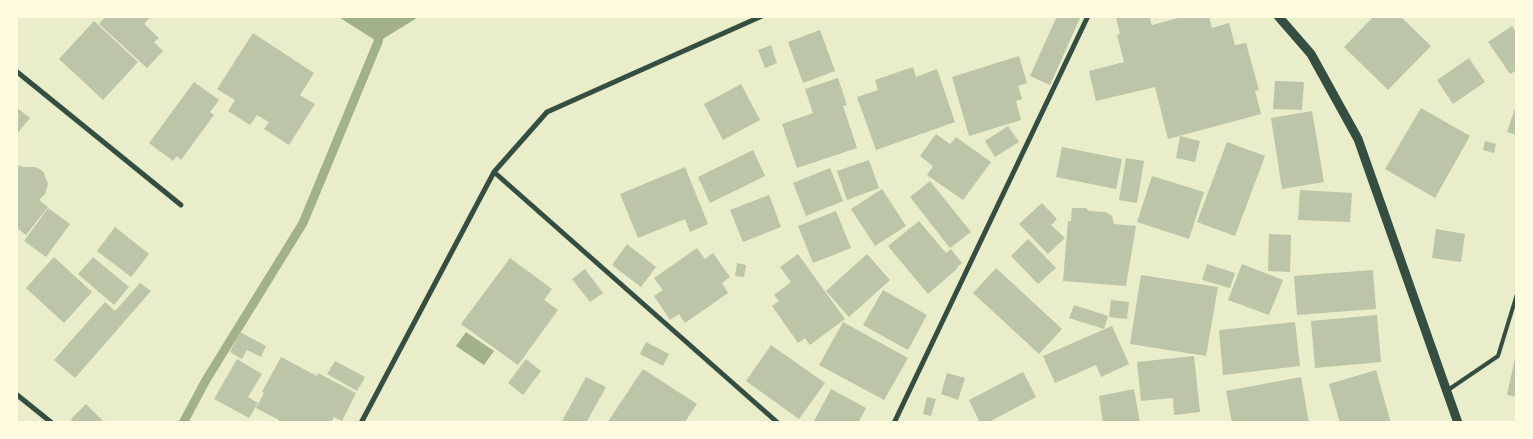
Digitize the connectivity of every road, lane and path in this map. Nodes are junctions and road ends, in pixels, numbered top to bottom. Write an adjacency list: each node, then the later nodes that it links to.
1 (762, 16): 5 (street)
2 (1088, 16): 13 (street)
3 (1278, 16): 8 (street)
4 (16, 71): 6 (street)
5 (494, 172): 11 (street); 12 (street)
6 (181, 205)
7 (1517, 294): 8 (lane)
8 (1448, 390): 14 (street)
9 (16, 394): 10 (street)
10 (52, 423)
11 (361, 423)
12 (778, 423)
13 (894, 423)
14 (1458, 423)

